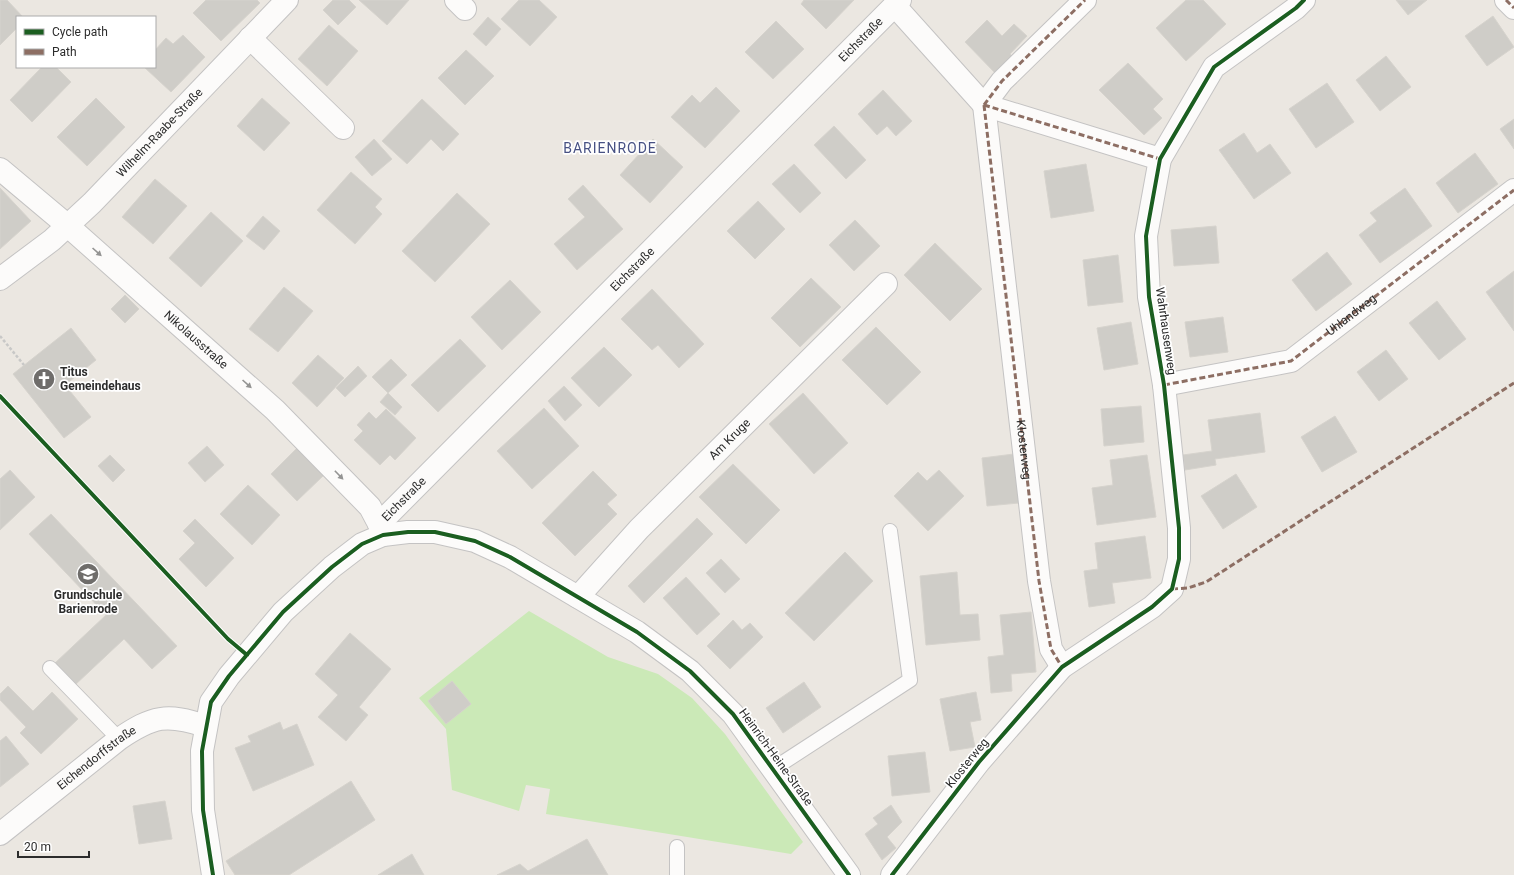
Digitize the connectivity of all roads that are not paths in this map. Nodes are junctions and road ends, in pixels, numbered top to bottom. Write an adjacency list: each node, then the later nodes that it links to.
1 (287, 0): 7 (street, Wilhelm-Raabe-Straße)
2 (1085, 0): 8 (street)
3 (1304, 0): 10 (street, Wahrhausenweg)
4 (1506, 0): 6 (street)
5 (898, 3): 8 (street, Eichstraße); 17 (street, Eichstraße)
6 (1514, 8)
7 (250, 38): 9 (street); 13 (street, Wilhelm-Raabe-Straße)
8 (984, 105): 10 (street); 21 (street, Klosterweg)
9 (343, 128)
10 (1160, 159): 16 (street, Wahrhausenweg)
11 (0, 169): 13 (street, Nikolausstraße)
12 (1514, 190): 16 (street, Uhlandweg)
13 (68, 226): 14 (street, Wilhelm-Raabe-Straße); 17 (street, Nikolausstraße, one-way to 17)
14 (0, 279)
15 (886, 284): 19 (street, Am Kruge)
16 (1164, 385): 21 (street, Wahrhausenweg)
17 (381, 529): 19 (street, Heinrich-Heine-Straße); 22 (street)
18 (890, 531): 24 (lane, Heinrich-Heine-Straße)
19 (578, 597): 24 (street, Heinrich-Heine-Straße)
20 (50, 668): 23 (lane)
21 (1062, 668): 30 (street, Klosterweg)
22 (206, 726): 23 (street, Eichendorffstraße); 27 (street)
23 (119, 739): 25 (street, Eichendorffstraße)
24 (773, 769): 29 (street, Heinrich-Heine-Straße)
25 (0, 834)
26 (677, 847): 28 (lane)
27 (214, 875)
28 (677, 875)
29 (849, 875)
30 (892, 875)

